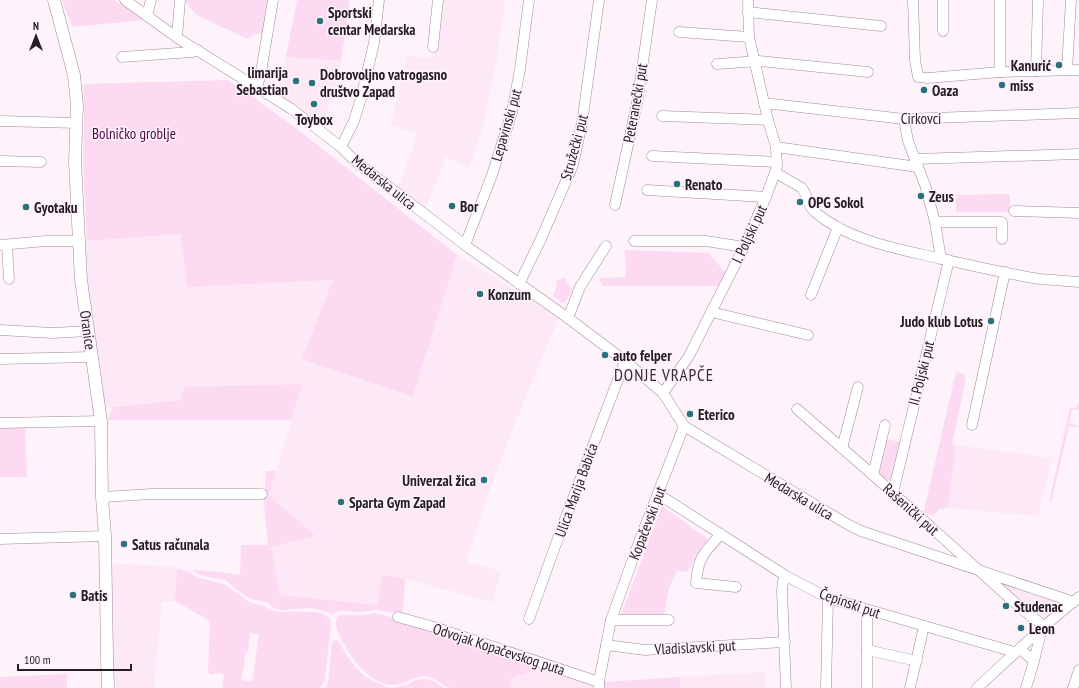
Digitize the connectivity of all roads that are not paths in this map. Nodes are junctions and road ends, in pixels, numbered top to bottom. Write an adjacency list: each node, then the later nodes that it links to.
1 (54, 0): 41 (main road, Oranice)
2 (125, 0): 18 (street, Medarska ulica)
3 (151, 0): 18 (street)
4 (180, 0): 22 (street)
5 (273, 0): 34 (street)
6 (379, 0): 42 (street)
7 (438, 0): 24 (street)
8 (528, 0): 62 (street, Lepavinski put)
9 (599, 0): 69 (street, Stružečki put)
10 (652, 0): 53 (street, Peteranečki put)
11 (748, 0): 17 (street, I. Poljski put)
12 (913, 0): 33 (street)
13 (944, 0): 20 (street)
14 (1000, 0): 33 (street)
15 (1038, 0): 31 (street)
16 (1070, 0): 29 (street)
17 (748, 12): 19 (street); 23 (street, I. Poljski put)
18 (147, 16): 22 (street, Medarska ulica)
19 (881, 26)
20 (943, 31)
21 (679, 32): 23 (street)
22 (177, 37): 25 (street, Medarska ulica)
23 (749, 37): 27 (street, I. Poljski put)
24 (433, 47)
25 (198, 50): 26 (street); 34 (street, Medarska ulica)
26 (122, 57)
27 (755, 62): 28 (street); 32 (street); 35 (street, I. Poljski put)
28 (716, 64)
29 (1066, 70): 30 (street); 31 (street)
30 (1079, 70)
31 (1036, 71): 33 (street)
32 (868, 72)
33 (1000, 72)
34 (256, 87): 42 (street, Medarska ulica)
35 (764, 103): 38 (street, Cirkovci); 39 (street, I. Poljski put)
36 (1079, 113): 38 (street, Cirkovci)
37 (662, 116): 39 (street)
38 (904, 119): 49 (street, II. Poljski put)
39 (768, 120): 43 (street, I. Poljski put)
40 (0, 121): 41 (street)
41 (77, 123): 59 (main road, Oranice)
42 (340, 147): 62 (street, Medarska ulica)
43 (776, 147): 48 (street, I. Poljski put); 49 (street)
44 (1079, 154): 49 (street)
45 (652, 156): 48 (street)
46 (0, 161): 47 (street)
47 (41, 162)
48 (777, 162): 50 (street, I. Poljski put)
49 (916, 163): 56 (street, II. Poljski put)
50 (776, 173): 52 (street, I. Poljski put); 57 (street)
51 (647, 190): 52 (street)
52 (766, 197): 64 (street, I. Poljski put)
53 (615, 205)
54 (1014, 211): 55 (street)
55 (1079, 213)
56 (935, 222): 58 (street); 65 (street, II. Poljski put)
57 (838, 227): 65 (street); 70 (street)
58 (1002, 239)
59 (79, 241): 61 (street); 74 (main road, Oranice)
60 (634, 241): 64 (street)
61 (3, 245): 67 (street)
62 (465, 245): 69 (street, Medarska ulica)
63 (606, 246): 72 (street)
64 (744, 246): 71 (street, I. Poljski put)
65 (945, 259): 66 (street); 89 (street, II. Poljski put)
66 (1005, 272): 68 (street); 85 (street)
67 (9, 279)
68 (1079, 282)
69 (518, 284): 72 (street, Medarska ulica)
70 (811, 295)
71 (711, 312): 75 (street); 80 (street, I. Poljski put)
72 (568, 318): 78 (street, Medarska ulica)
73 (0, 330): 74 (street)
74 (88, 331): 76 (main road, Oranice)
75 (808, 335)
76 (92, 357): 77 (street); 82 (main road, Oranice)
77 (0, 359)
78 (624, 361): 80 (street, Medarska ulica); 103 (street, Ulica Marija Babića)
79 (858, 387): 87 (street)
80 (663, 393): 86 (street, Medarska ulica)
81 (797, 408): 87 (street, Rašenički put)
82 (101, 421): 83 (street); 92 (main road, Oranice)
83 (0, 423)
84 (885, 425): 88 (street)
85 (972, 425)
86 (684, 426): 91 (street, Kopačevski put); 96 (street, Medarska ulica)
87 (842, 448): 88 (street, Rašenički put)
88 (874, 475): 89 (street, Rašenički put)
89 (893, 493): 96 (street, Rašenički put)
90 (262, 494): 92 (street)
91 (658, 494): 93 (street, Čepinski put); 104 (street, Kopačevski put)
92 (102, 497): 94 (main road, Oranice)
93 (721, 534): 97 (street, Čepinski put); 98 (street)
94 (105, 536): 95 (street); 116 (main road, Oranice)
95 (0, 539)
96 (979, 570): 100 (street, Medarska ulica); 107 (street, Rašenički put)
97 (786, 576): 99 (street, Čepinski put); 108 (street)
98 (736, 587)
99 (828, 598): 101 (street, Čepinski put); 118 (street)
100 (1076, 600): 107 (street)
101 (867, 610): 106 (street, Čepinski put); 110 (street)
102 (398, 617): 115 (street, Odvojak Kopačevskog puta)
103 (529, 619)
104 (612, 620): 105 (street); 109 (street, Kopačevski put)
105 (669, 620)
106 (924, 626): 111 (street, Čepinski put); 112 (street)
107 (1042, 628): 111 (street); 113 (street)
108 (785, 642): 109 (street, Vladislavski put); 117 (street)
109 (606, 645): 115 (street, Kopačevski put)
110 (867, 650): 112 (street); 119 (street)
111 (1017, 652): 113 (street, Čepinski put); 121 (street)
112 (917, 661): 120 (street)
113 (1034, 661): 122 (street)
114 (1079, 670): 123 (street)
115 (599, 685)
116 (108, 688)
117 (786, 688)
118 (826, 688)
119 (867, 688)
120 (910, 688)
121 (977, 688)
122 (1026, 688)
123 (1074, 688)

